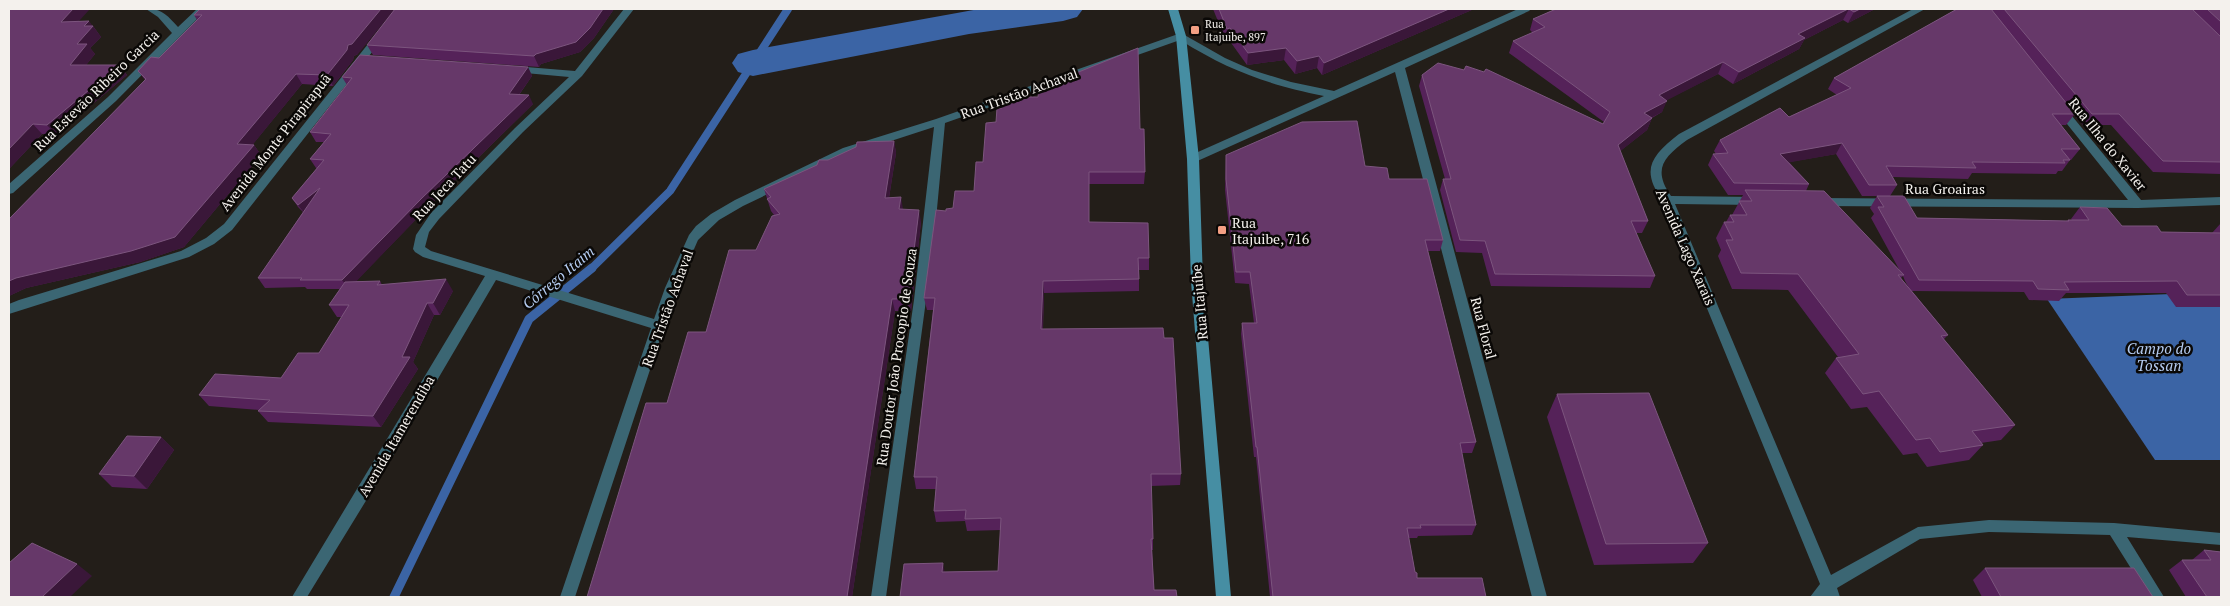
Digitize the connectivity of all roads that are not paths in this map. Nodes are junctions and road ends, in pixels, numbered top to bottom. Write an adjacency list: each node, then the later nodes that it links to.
1 (151, 9): 8 (street)
2 (202, 9): 8 (street, Rua Estevão Ribeiro Garcia)
3 (400, 9): 10 (street, Avenida Monte Pirapirapuã)
4 (629, 9): 14 (street, Rua Jeca Tatu)
5 (1172, 9): 9 (main road, Rua Itajuíbe)
6 (1526, 9): 12 (street)
7 (1920, 9): 20 (street, Avenida Lago Xarais)
8 (178, 33): 19 (street, Rua Estevão Ribeiro Garcia)
9 (1181, 36): 15 (street); 17 (street, Rua Tristão Achaval); 18 (main road, Rua Itajuíbe)
10 (359, 59): 11 (street); 26 (street, Avenida Monte Pirapirapuã)
11 (379, 60)
12 (1399, 66): 15 (street); 35 (street, Rua Floral)
13 (498, 68): 14 (street)
14 (578, 74): 25 (street, Rua Jeca Tatu)
15 (1335, 95): 18 (street)
16 (2054, 101): 24 (street, Rua Ilha do Xavier)
17 (940, 122): 27 (street, Rua Tristão Achaval); 33 (street, Rua Doutor João Procopio de Souza)
18 (1193, 159): 34 (main road, Rua Itajuíbe)
19 (9, 190)
20 (1668, 200): 21 (street); 30 (street, Avenida Lago Xarais)
21 (1768, 201)
22 (2221, 201): 24 (street, Rua Groairas)
23 (1808, 202): 24 (street, Rua Groairas)
24 (2138, 204)
25 (492, 275): 27 (street, Rua Jeca Tatu); 31 (street, Avenida Itamerendiba)
26 (9, 309)
27 (658, 325): 32 (street, Rua Tristão Achaval)
28 (2114, 529): 29 (street); 30 (street); 37 (street)
29 (2221, 539)
30 (1830, 591): 36 (street)
31 (299, 597)
32 (568, 597)
33 (879, 597)
34 (1224, 597)
35 (1540, 597)
36 (1818, 597)
37 (2157, 597)

